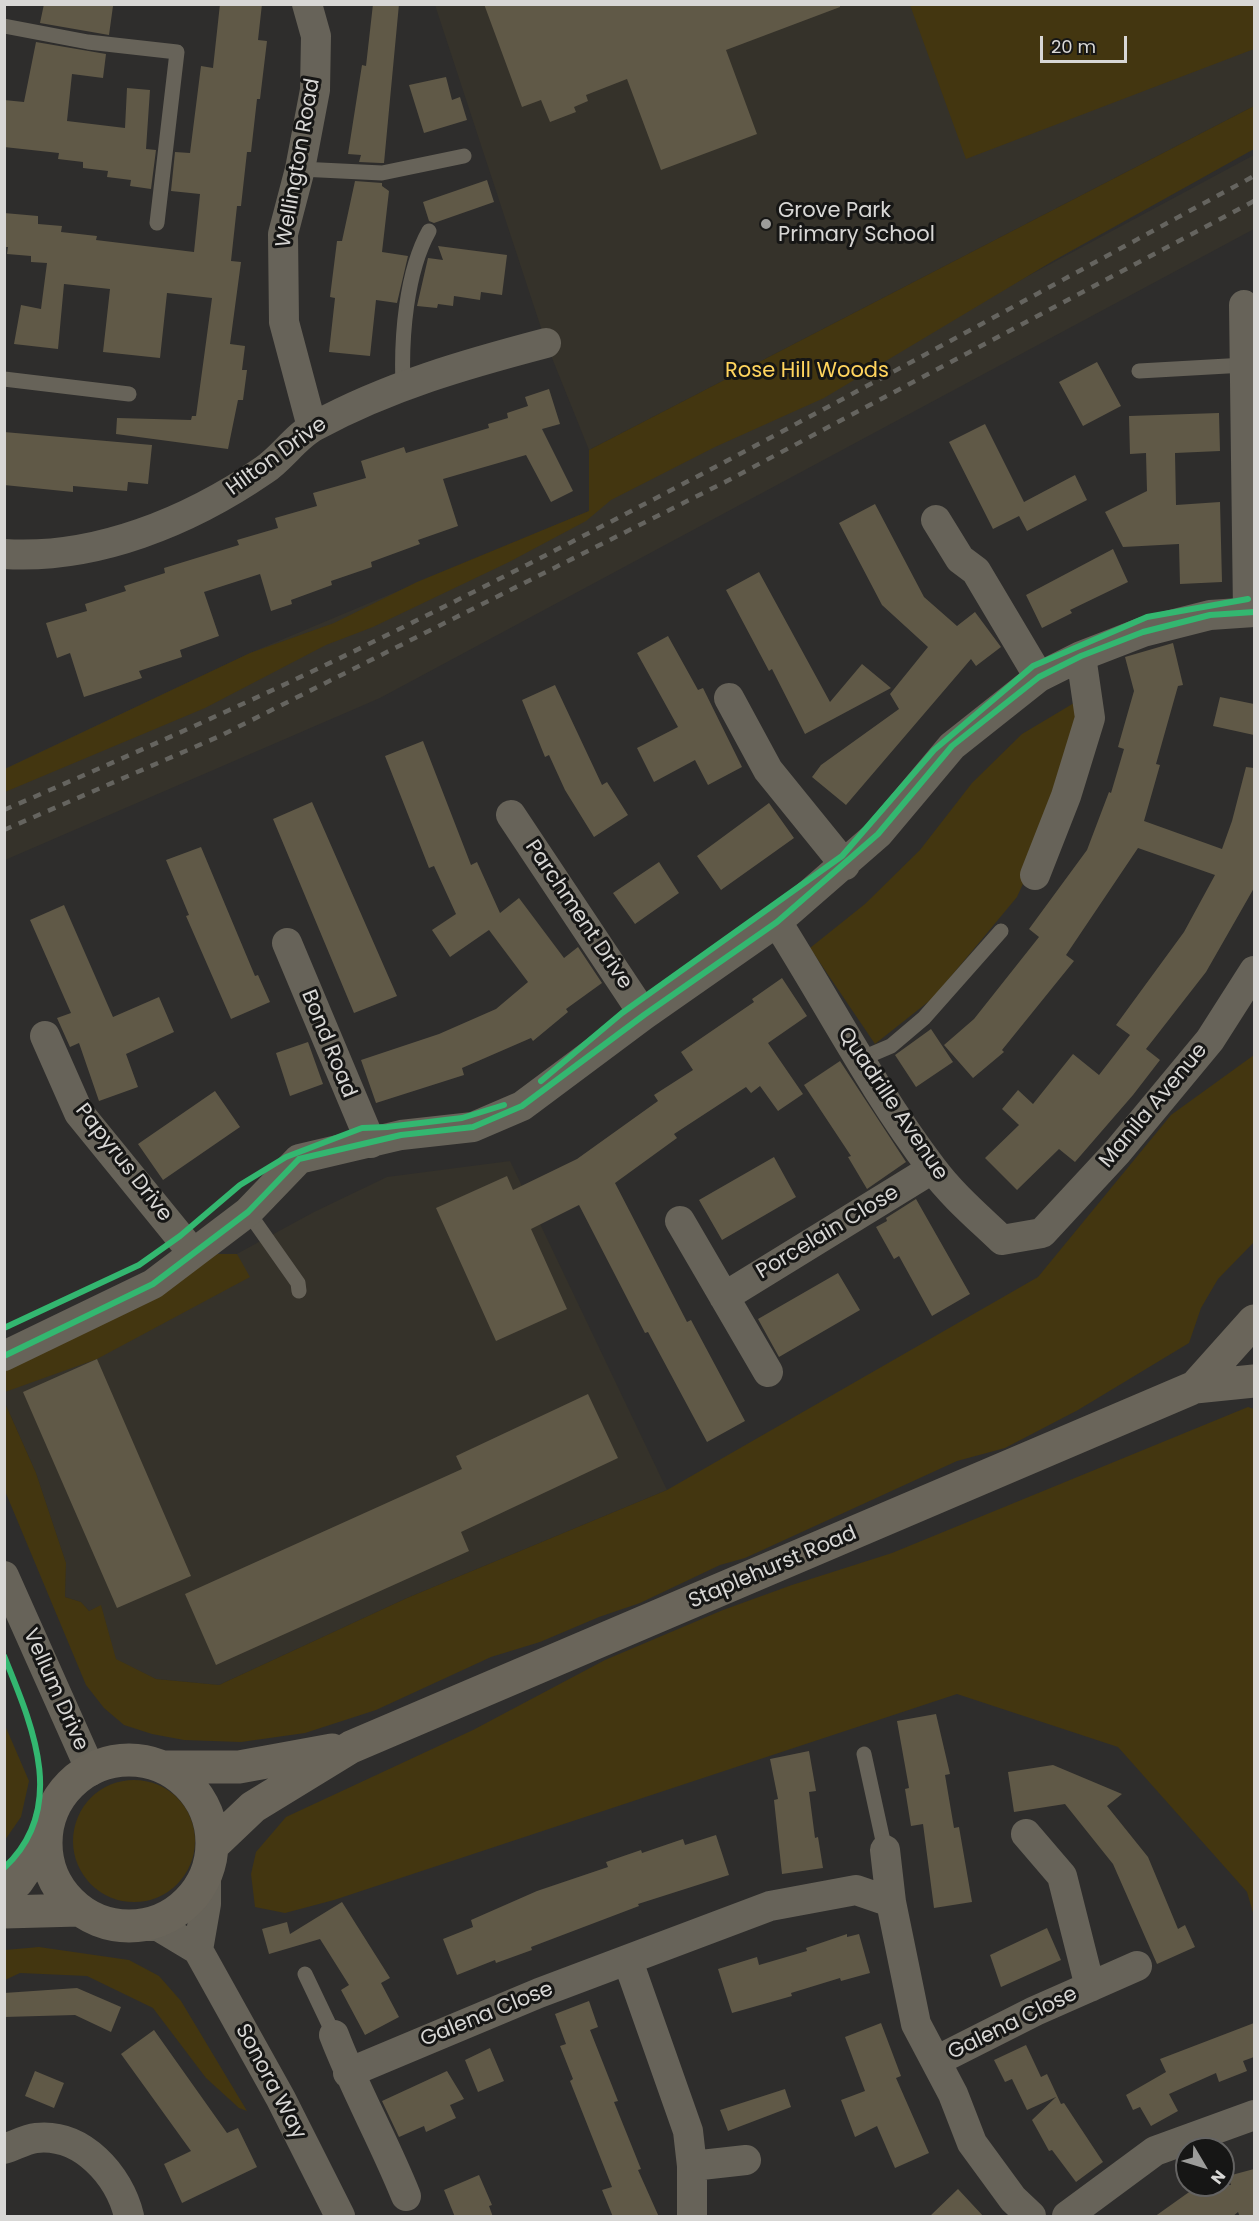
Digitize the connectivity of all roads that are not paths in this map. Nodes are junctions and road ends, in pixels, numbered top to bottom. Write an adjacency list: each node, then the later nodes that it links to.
1 (307, 4): 4 (street, Wellington Road)
2 (4, 26): 5 (lane)
3 (464, 156): 4 (lane)
4 (300, 169): 14 (street, Wellington Road)
5 (157, 223)
6 (429, 231): 12 (lane)
7 (1244, 305): 9 (street)
8 (546, 343): 12 (street, Hilton Drive)
9 (1245, 365): 10 (lane); 17 (street)
10 (1139, 371)
11 (4, 379): 13 (lane)
12 (403, 385): 14 (street, Hilton Drive)
13 (129, 394)
14 (312, 427): 16 (street, Hilton Drive)
15 (936, 520): 19 (street)
16 (4, 554)
17 (1251, 612): 18 (street)
18 (1081, 656): 19 (street); 23 (street)
19 (1039, 677): 22 (street)
20 (729, 698): 22 (street)
21 (511, 815): 28 (street, Parchment Drive)
22 (845, 865): 24 (street)
23 (1035, 875)
24 (777, 921): 28 (street); 30 (street, Quadrille Avenue)
25 (1001, 931): 30 (lane)
26 (287, 943): 31 (street, Bond Road)
27 (1254, 971): 35 (street, Manila Avenue)
28 (644, 1015): 31 (street)
29 (45, 1036): 36 (street, Papyrus Drive)
30 (858, 1060): 32 (street, Quadrille Avenue)
31 (371, 1143): 33 (street)
32 (932, 1169): 35 (street, Quadrille Avenue); 38 (street, Porcelain Close)
33 (248, 1212): 36 (street); 37 (lane)
34 (680, 1221): 38 (street)
35 (1042, 1233)
36 (194, 1253): 40 (street)
37 (299, 1291)
38 (724, 1297): 41 (street)
39 (1254, 1321): 43 (main road, Staplehurst Road)
40 (4, 1356)
41 (768, 1372)
42 (1254, 1381): 43 (main road, Staplehurst Road)
43 (1194, 1387): 45 (main road, Staplehurst Road)
44 (4, 1576): 48 (street, Vellum Drive)
45 (351, 1747): 47 (main road, Staplehurst Road); 52 (main road, Staplehurst Road)
46 (864, 1754): 51 (lane)
47 (164, 1767): 48 (main road); 52 (main road)
48 (91, 1771): 50 (main road)
49 (1026, 1834): 62 (street, Galena Close)
50 (45, 1841): 53 (main road); 55 (main road)
51 (885, 1850): 54 (street, Galena Close)
52 (209, 1861): 57 (main road); 58 (street)
53 (4, 1889)
54 (891, 1902): 59 (street, Galena Close); 64 (street, Galena Close)
55 (79, 1910): 56 (main road); 57 (main road)
56 (4, 1912)
57 (135, 1926): 58 (street, Sonora Way)
58 (198, 1950): 72 (street, Sonora Way)
59 (628, 1961): 65 (street, Galena Close); 69 (street)
60 (1137, 1966): 62 (street, Galena Close)
61 (305, 1974): 63 (lane)
62 (1090, 1987): 64 (street, Galena Close)
63 (334, 2035): 65 (street)
64 (936, 2061): 74 (street, Galena Close)
65 (348, 2073): 70 (street)
66 (1254, 2115): 75 (street)
67 (4, 2149): 71 (street)
68 (746, 2160): 69 (street)
69 (692, 2166): 73 (street)
70 (406, 2196)
71 (129, 2217)
72 (340, 2217)
73 (692, 2217)
74 (1031, 2217)
75 (1067, 2217)

